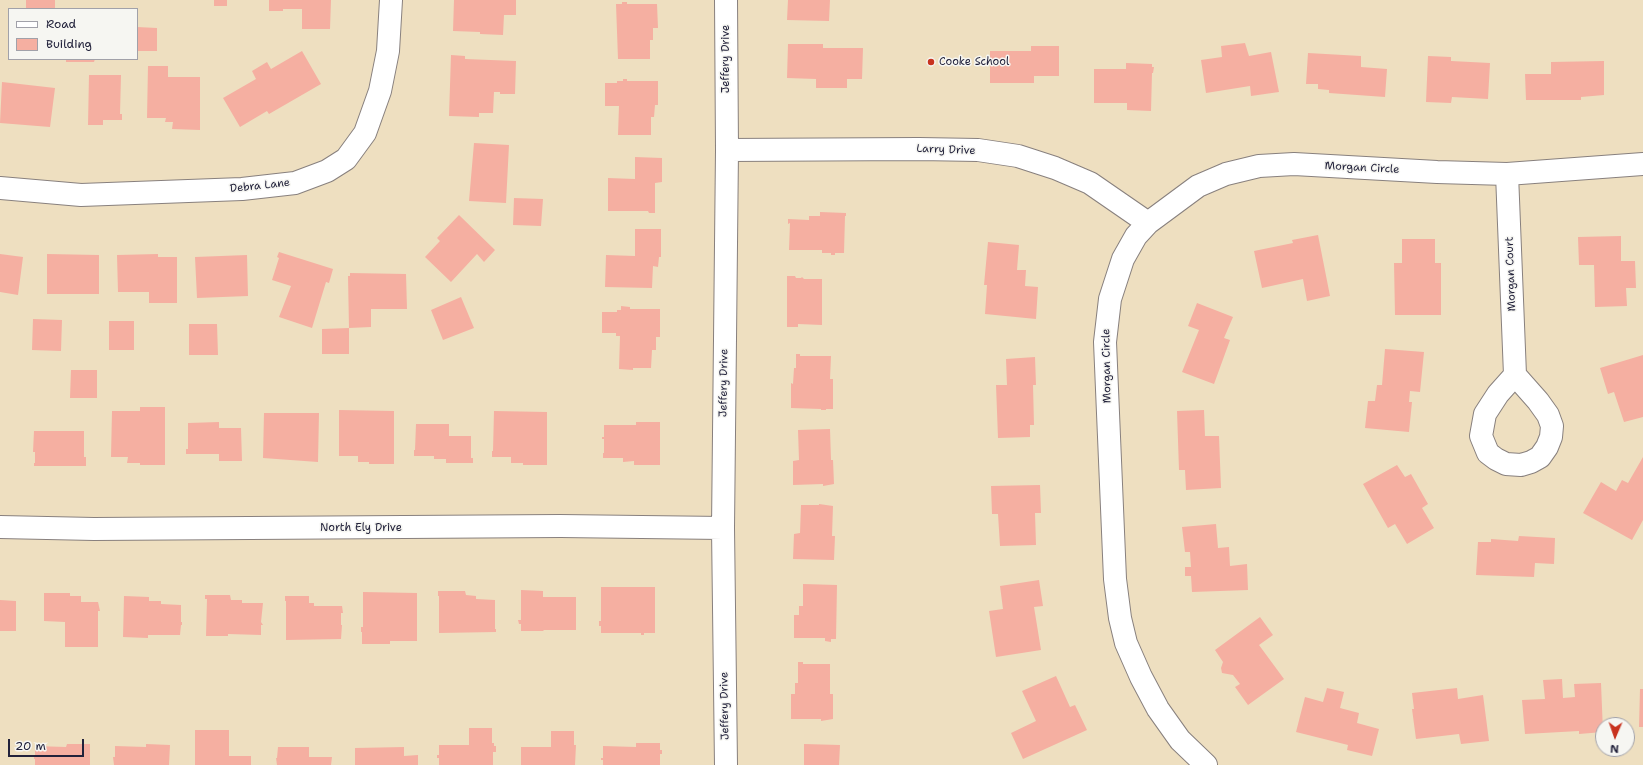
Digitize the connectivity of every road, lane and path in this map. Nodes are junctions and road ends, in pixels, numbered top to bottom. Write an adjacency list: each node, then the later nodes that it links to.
1 (392, 0): 6 (street, Debra Lane)
2 (726, 0): 3 (street, Jeffery Drive)
3 (727, 150): 7 (street, Larry Drive); 10 (street, Jeffery Drive)
4 (1643, 164): 5 (street, Morgan Circle)
5 (1507, 174): 7 (street, Morgan Circle); 8 (street, Morgan Court)
6 (0, 188)
7 (1148, 223): 12 (street, Morgan Circle)
8 (1515, 375)
9 (0, 528): 10 (street, North Ely Drive)
10 (722, 528): 11 (street, Jeffery Drive)
11 (726, 765)
12 (1206, 765)

